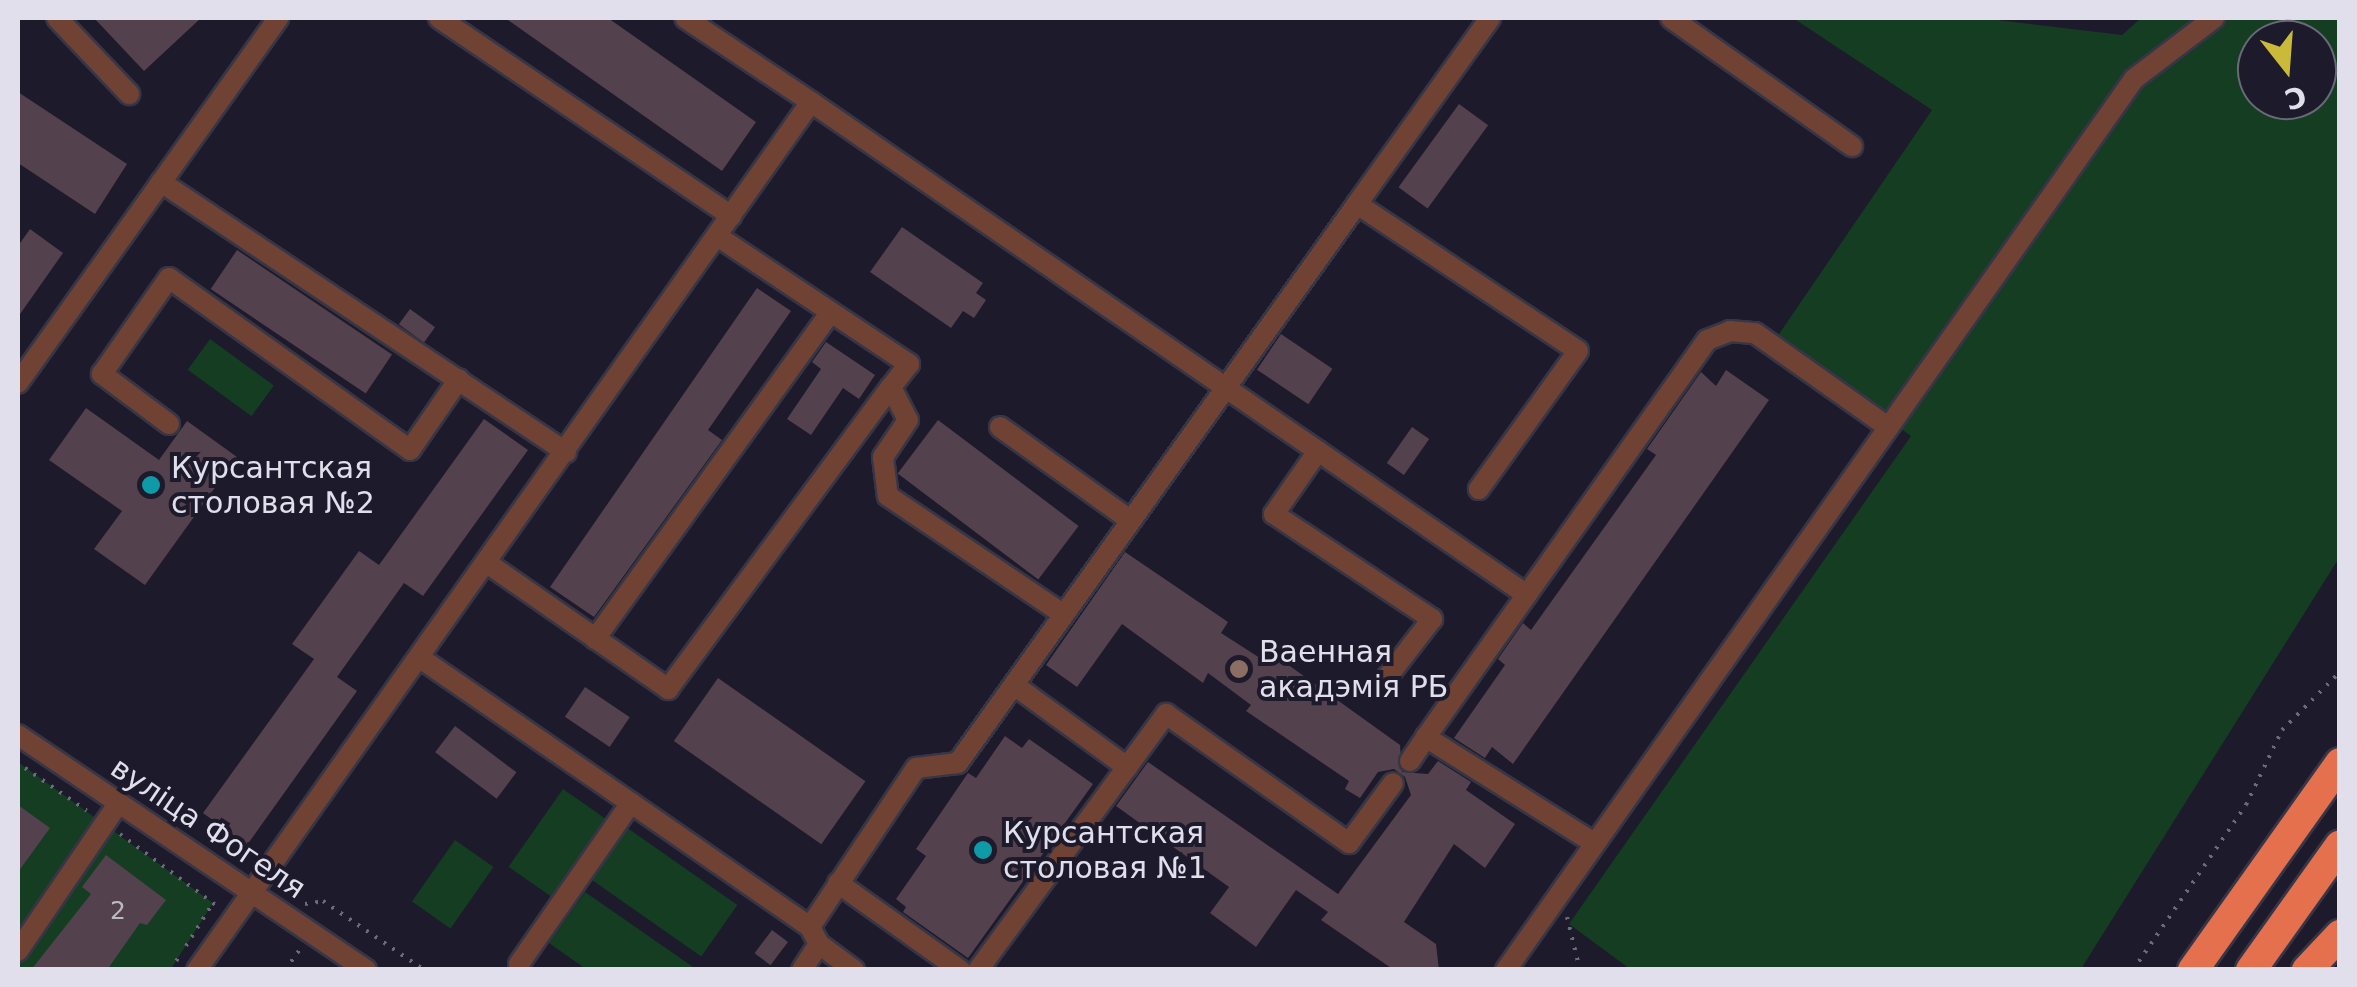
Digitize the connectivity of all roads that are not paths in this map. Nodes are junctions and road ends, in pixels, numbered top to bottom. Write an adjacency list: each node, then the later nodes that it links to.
1 (57, 18): 8 (street)
2 (278, 18): 11 (street)
3 (439, 18): 13 (street)
4 (685, 18): 9 (street)
5 (1490, 18): 12 (street)
6 (1670, 18): 10 (street)
7 (2214, 18): 22 (street)
8 (129, 94)
9 (811, 102): 13 (street); 19 (street)
10 (1852, 146)
11 (160, 182): 16 (street); 17 (street)
12 (1357, 204): 19 (street); 25 (street)
13 (731, 216): 14 (street)
14 (717, 236): 15 (street); 24 (street)
15 (831, 312): 18 (street); 30 (street)
16 (459, 380): 20 (street); 24 (street)
17 (18, 383)
18 (891, 387): 29 (street); 30 (street)
19 (1224, 387): 23 (street); 26 (street)
20 (169, 424)
21 (1000, 427): 26 (street)
22 (1888, 427): 28 (street); 42 (street)
23 (1318, 451): 28 (street); 32 (street)
24 (566, 452): 27 (street)
25 (1479, 490)
26 (1130, 520): 29 (street)
27 (487, 563): 30 (street); 31 (street)
28 (1527, 595): 35 (street)
29 (1063, 614): 33 (street)
30 (596, 639)
31 (420, 658): 40 (street); 45 (street)
32 (1386, 680)
33 (1014, 684): 38 (street); 44 (street)
34 (18, 735): 41 (street, вуліца Фогеля)
35 (1426, 737): 36 (street); 42 (street)
36 (1410, 761)
37 (2340, 763): 57 (highway)
38 (1127, 767): 39 (street); 55 (street)
39 (1393, 783)
40 (632, 803): 47 (street); 49 (street)
41 (118, 804): 45 (street, вуліца Фогеля); 48 (street)
42 (1594, 843): 56 (street)
43 (2340, 845): 58 (highway)
44 (838, 882): 47 (street); 54 (street)
45 (254, 895): 50 (street); 51 (street, вуліца Фогеля)
46 (2340, 935): 59 (highway)
47 (814, 936): 52 (street); 53 (street)
48 (18, 951)
49 (519, 964)
50 (197, 970)
51 (366, 970)
52 (802, 970)
53 (854, 970)
54 (960, 970)
55 (978, 970)
56 (1506, 970)
57 (2194, 970)
58 (2251, 970)
59 (2307, 970)

